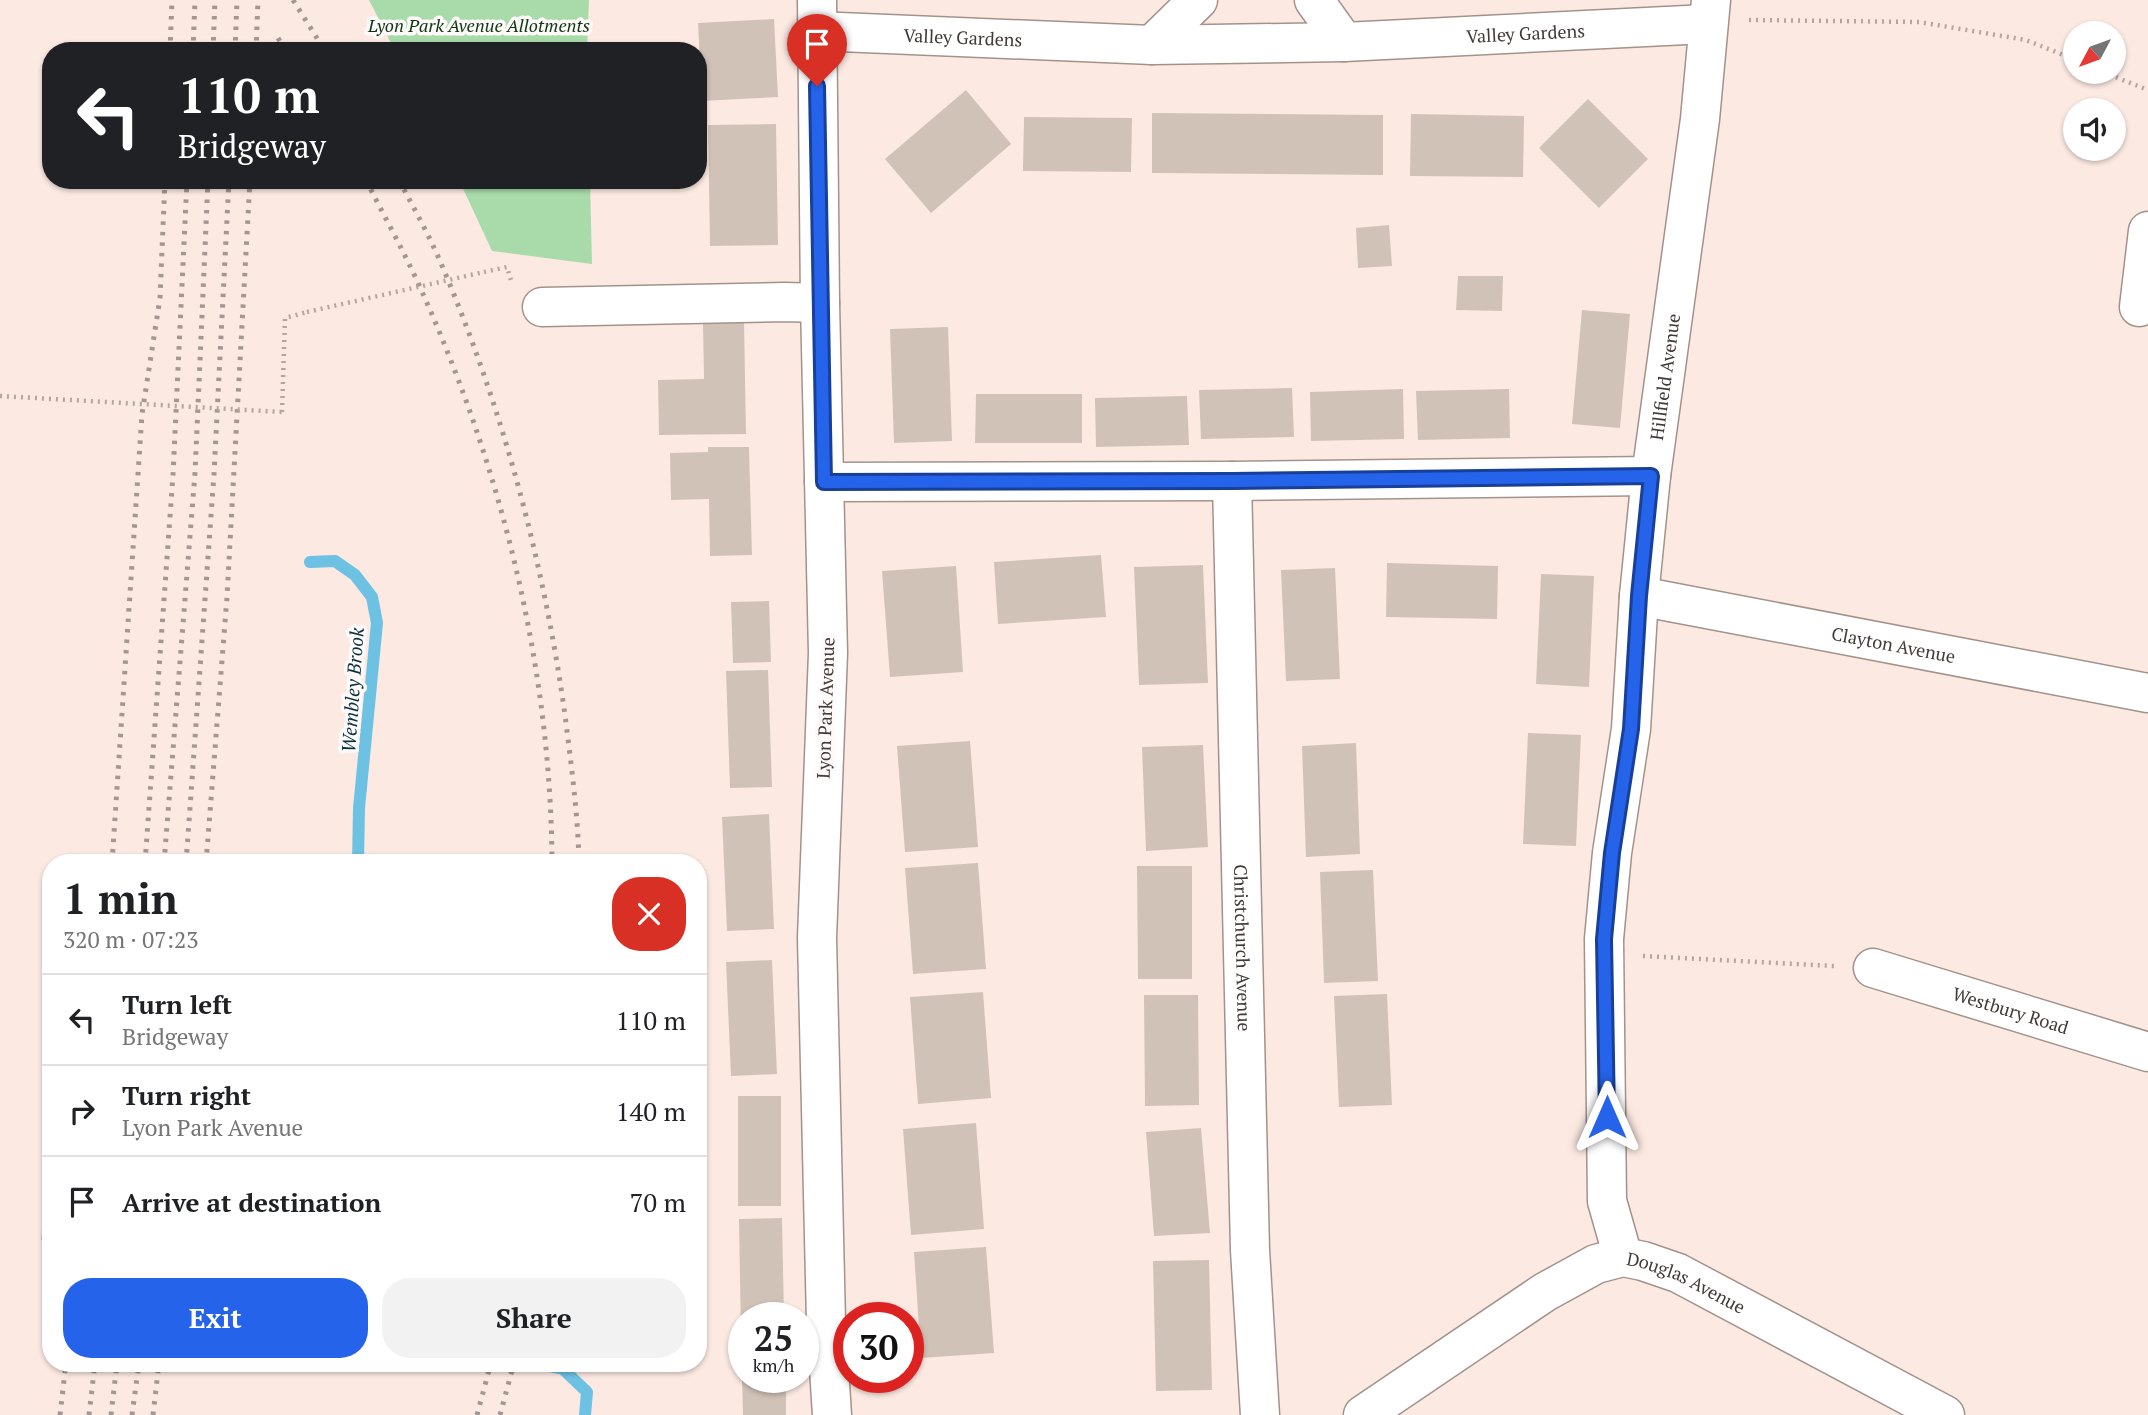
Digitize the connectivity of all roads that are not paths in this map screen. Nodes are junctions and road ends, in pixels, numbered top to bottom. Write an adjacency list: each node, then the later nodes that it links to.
1 (1198, 0): 6 (street)
2 (1314, 0): 5 (street)
3 (1709, 12): 5 (street, Valley Gardens); 11 (street, Hillfield Avenue)
4 (817, 16): 6 (street, Valley Gardens); 8 (street, Lyon Park Avenue)
5 (1344, 42): 6 (street, Valley Gardens)
6 (1153, 45)
7 (2148, 231): 10 (street)
8 (820, 303): 9 (street); 13 (street, Lyon Park Avenue)
9 (542, 307)
10 (2139, 307)
11 (1651, 476): 12 (street); 14 (street, Hillfield Avenue)
12 (1232, 481): 13 (street); 20 (street, Christchurch Avenue)
13 (824, 482): 19 (street, Lyon Park Avenue)
14 (1639, 596): 15 (street, Clayton Avenue); 18 (street, Hillfield Avenue)
15 (2148, 693)
16 (1873, 968): 17 (street, Westbury Road)
17 (2148, 1052)
18 (1623, 1257): 21 (street, Douglas Avenue); 22 (street, Douglas Avenue)
19 (832, 1415)
20 (1260, 1415)
21 (1363, 1415)
22 (1945, 1415)

